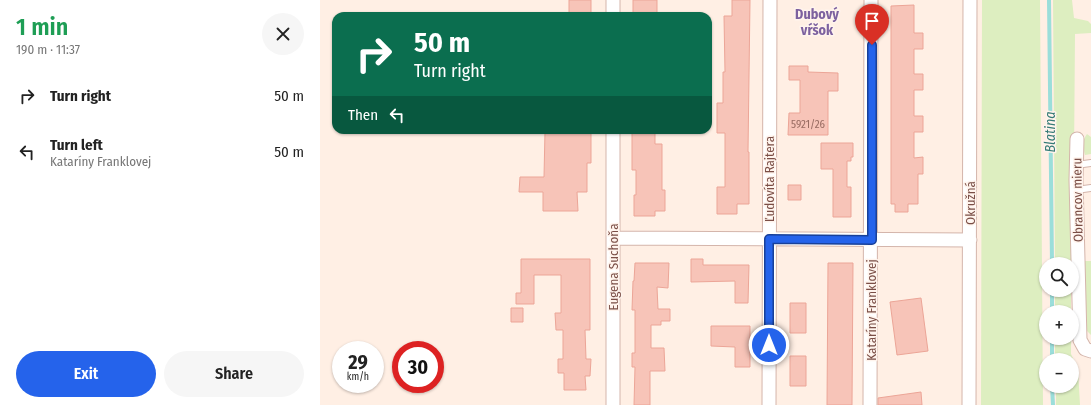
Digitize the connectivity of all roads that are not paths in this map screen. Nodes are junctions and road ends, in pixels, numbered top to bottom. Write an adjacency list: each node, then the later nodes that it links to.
1 (613, 0): 5 (street)
2 (770, 0): 13 (street, Ľudovíta Rajtera)
3 (872, 0): 14 (street, Kataríny Franklovej)
4 (970, 0): 15 (street, Okružná)
5 (613, 12)
6 (613, 134): 12 (street, Eugena Suchoňa)
7 (1077, 139): 9 (street, Obrancov mieru)
8 (1091, 163): 9 (lane)
9 (1076, 165): 11 (street, Obrancov mieru)
10 (1091, 188): 11 (lane)
11 (1076, 190): 16 (street, Obrancov mieru)
12 (613, 238): 13 (street); 17 (street, Eugena Suchoňa)
13 (769, 239): 14 (street); 18 (street, Ľudovíta Rajtera)
14 (872, 240): 15 (street); 19 (street, Kataríny Franklovej)
15 (970, 240): 20 (street, Okružná)
16 (1091, 351)
17 (613, 405)
18 (769, 405)
19 (870, 405)
20 (969, 405)

